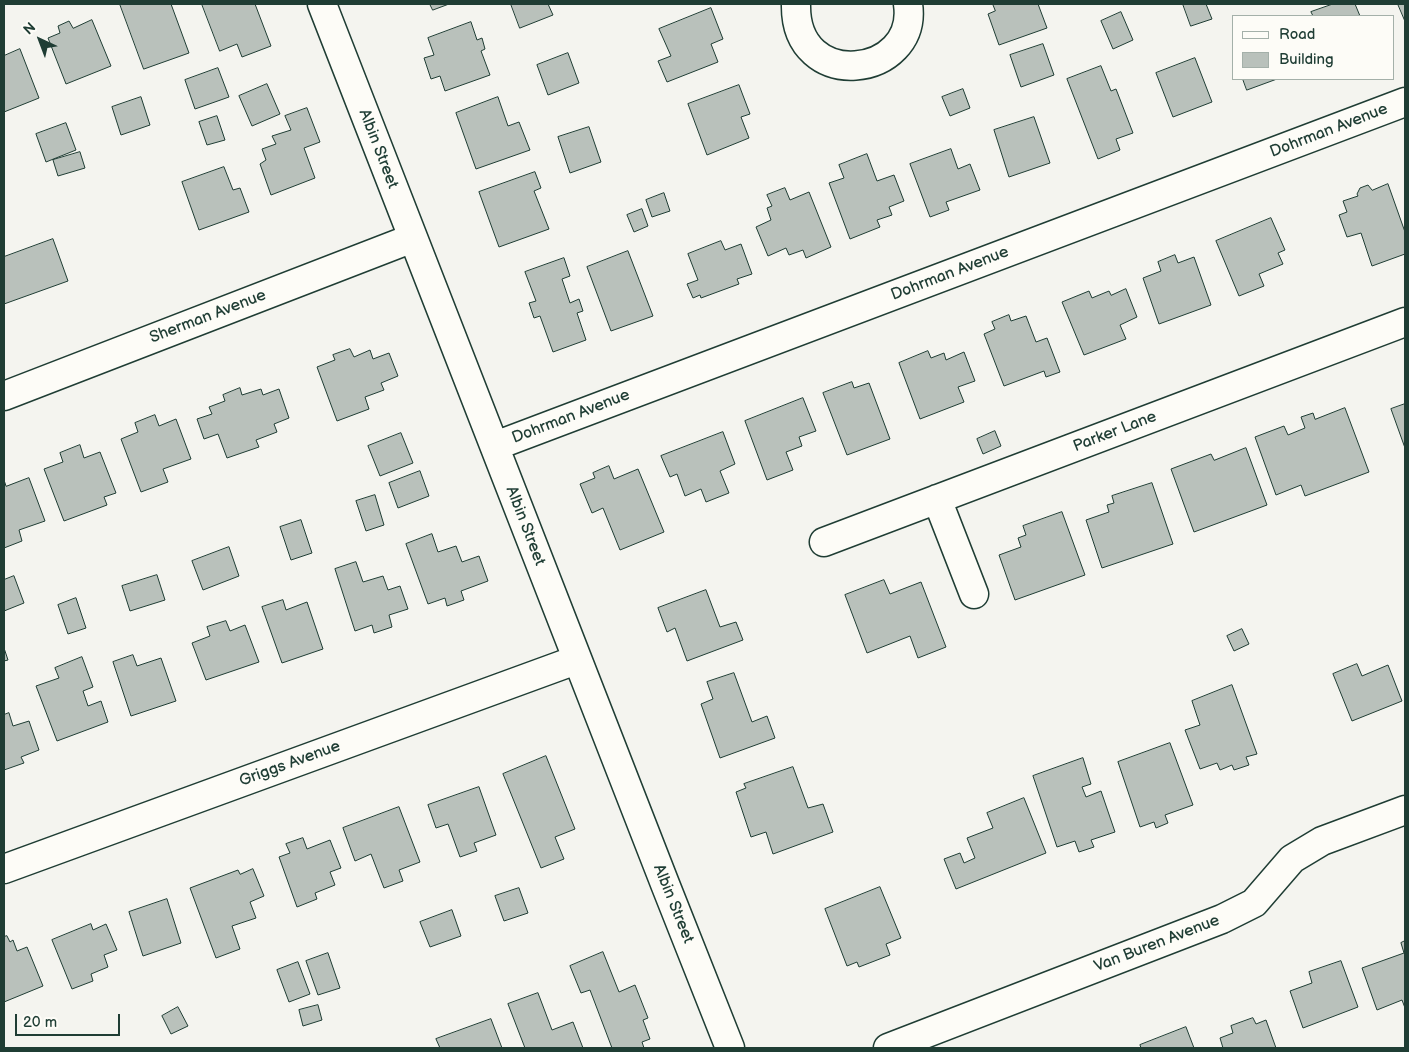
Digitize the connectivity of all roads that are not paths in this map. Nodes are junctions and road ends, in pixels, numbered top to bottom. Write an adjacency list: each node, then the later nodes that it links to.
1 (322, 4): 5 (street, Albin Street)
2 (796, 4): 3 (street)
3 (908, 4)
4 (1405, 102): 8 (street, Dohrman Avenue)
5 (413, 238): 7 (street, Sherman Avenue); 8 (street, Albin Street)
6 (1405, 322): 9 (street, Parker Lane)
7 (4, 396)
8 (494, 446): 12 (street, Albin Street)
9 (937, 499): 10 (street, Parker Lane); 11 (street)
10 (824, 542)
11 (974, 594)
12 (576, 660): 14 (street, Griggs Avenue); 15 (street, Albin Street)
13 (1405, 810): 16 (street, Van Buren Avenue)
14 (4, 869)
15 (730, 1048)
16 (888, 1048)

